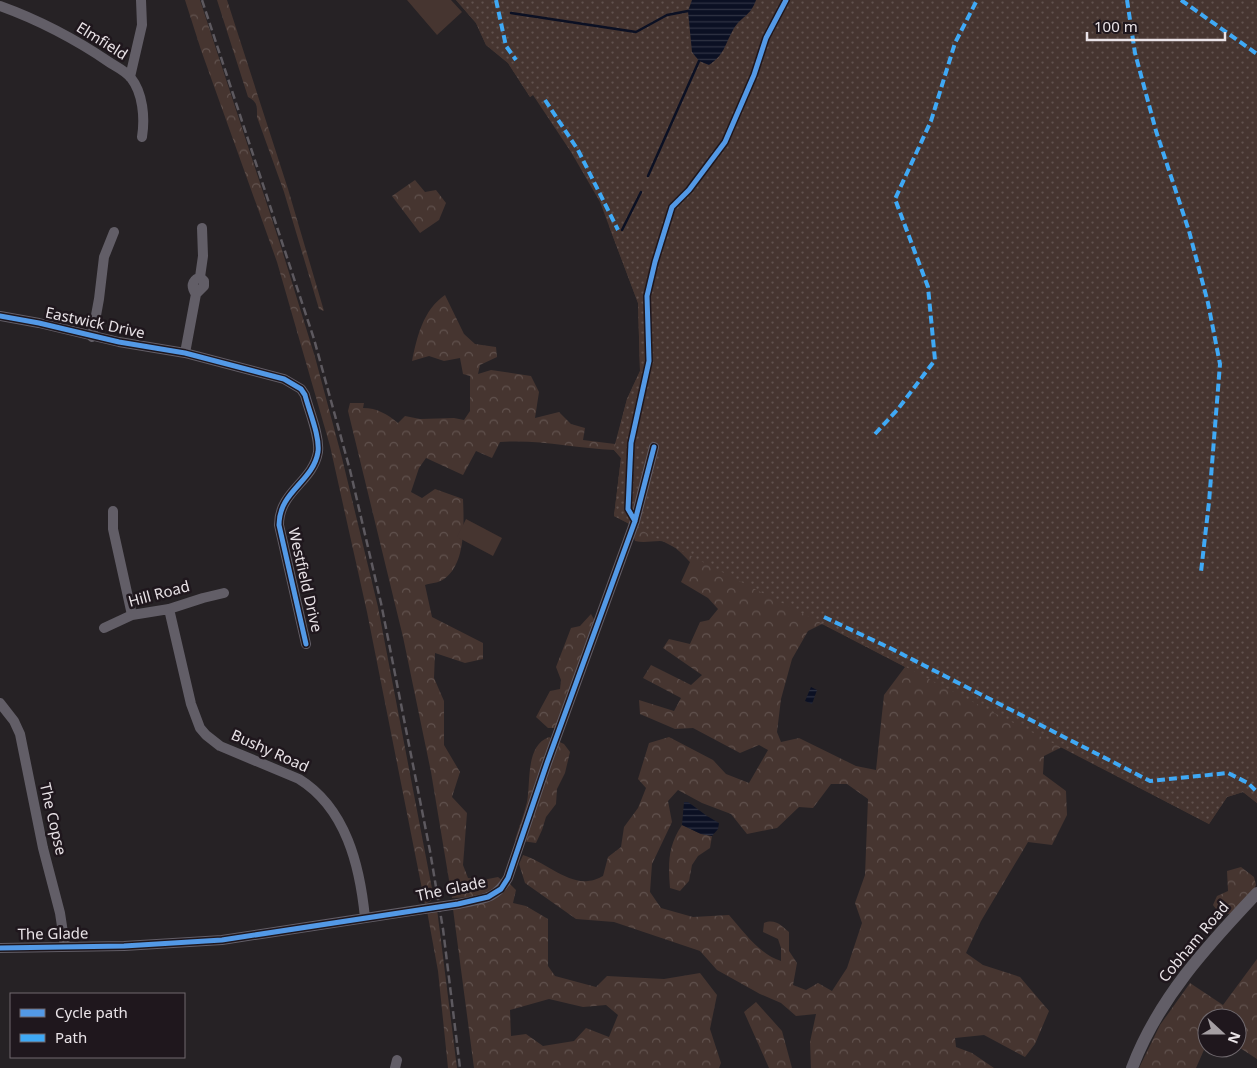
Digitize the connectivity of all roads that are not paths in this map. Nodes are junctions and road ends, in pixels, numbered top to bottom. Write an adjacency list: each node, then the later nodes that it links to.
1 (142, 0): 3 (street)
2 (0, 6): 3 (street, Elmfield)
3 (130, 77): 4 (street, Elmfield)
4 (142, 137)
5 (202, 228): 9 (street)
6 (114, 232): 8 (street)
7 (0, 316): 8 (street, Eastwick Drive)
8 (92, 337): 9 (street, Eastwick Drive)
9 (185, 353): 16 (street, Westfield Drive)
10 (654, 447): 19 (street, The Glade, bridge)
11 (113, 511): 14 (street)
12 (224, 593): 13 (street, Hill Road)
13 (169, 609): 14 (street, Hill Road); 19 (street, Bushy Road)
14 (132, 615): 15 (street, Hill Road)
15 (104, 628)
16 (306, 644)
17 (0, 704): 20 (street, The Copse)
18 (1257, 893): 22 (street, Cobham Road)
19 (365, 918): 20 (street, The Glade)
20 (65, 946): 21 (street, The Glade)
21 (0, 948)
22 (1132, 1068)

